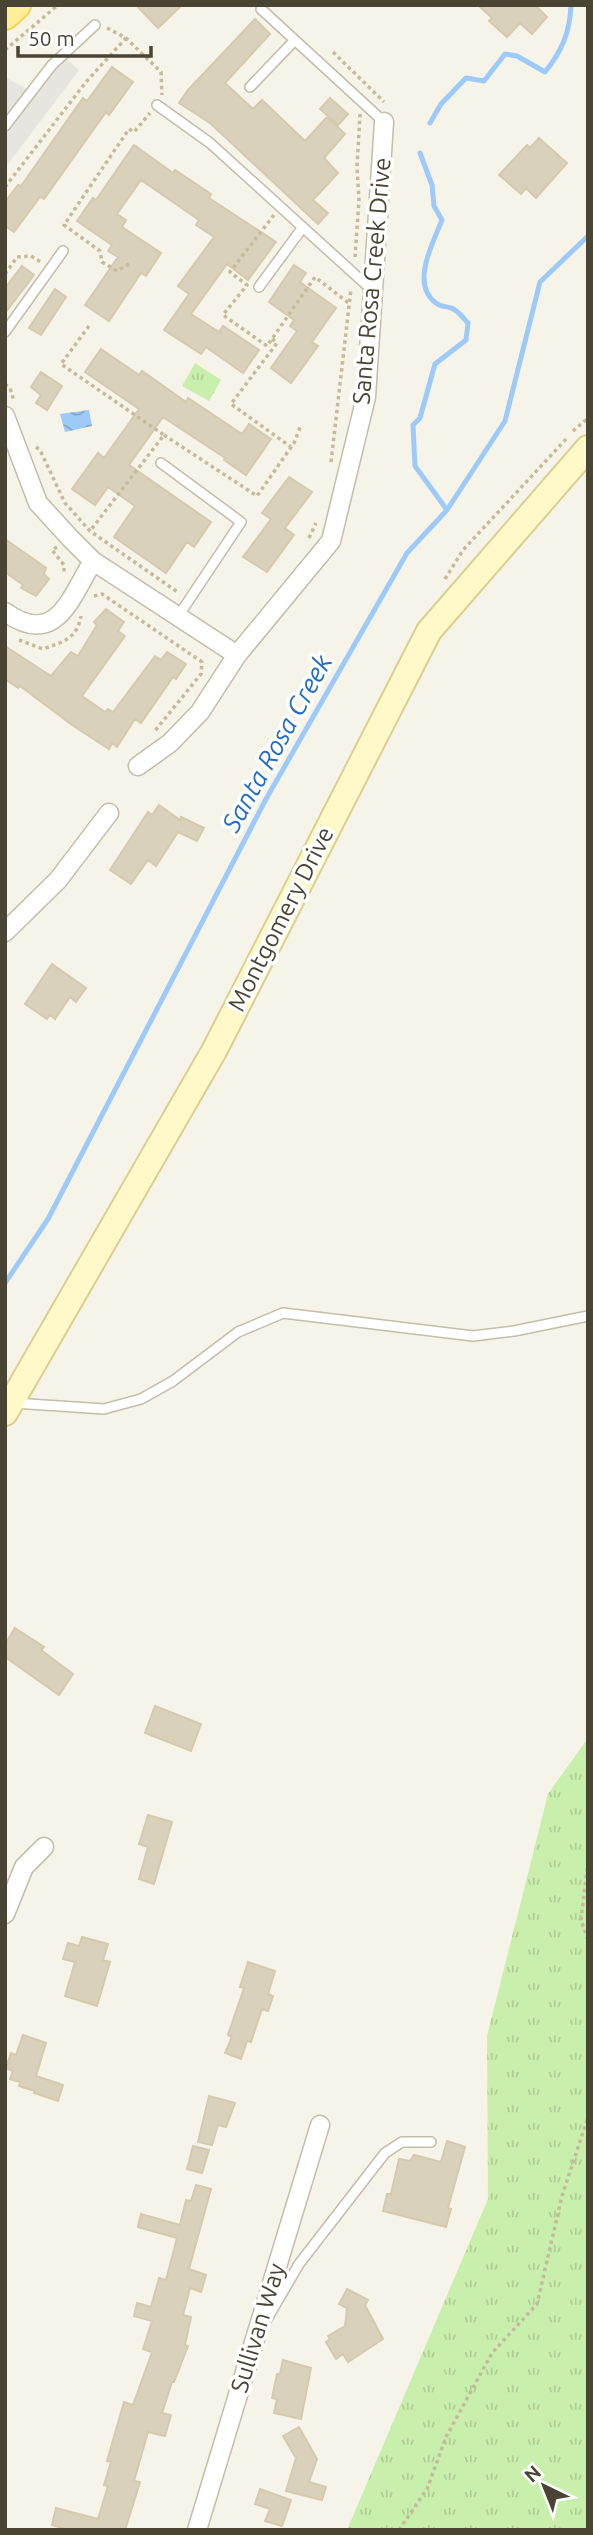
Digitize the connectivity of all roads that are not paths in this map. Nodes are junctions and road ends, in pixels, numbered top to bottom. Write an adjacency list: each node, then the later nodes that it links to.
1 (16, 5): 3 (main road)
2 (261, 9): 5 (lane)
3 (5, 15)
4 (95, 25): 9 (lane)
5 (294, 41): 6 (lane); 8 (lane)
6 (250, 87)
7 (156, 105): 10 (lane)
8 (384, 122): 13 (street, Santa Rosa Creek Drive)
9 (5, 126)
10 (303, 228): 12 (lane); 13 (lane)
11 (63, 251): 14 (lane)
12 (259, 287)
13 (373, 291): 21 (street, Santa Rosa Creek Drive)
14 (5, 332)
15 (12, 414): 18 (street)
16 (588, 448): 26 (street, Montgomery Drive)
17 (161, 463): 20 (lane)
18 (93, 561): 19 (street); 20 (street)
19 (5, 612)
20 (179, 615): 21 (street)
21 (237, 655): 22 (street, Santa Rosa Creek Drive)
22 (138, 766)
23 (109, 813): 24 (street)
24 (5, 932)
25 (588, 1316): 26 (lane)
26 (9, 1408)
27 (44, 1847): 28 (street)
28 (5, 1914)
29 (320, 2125): 31 (street, Sullivan Way)
30 (431, 2142): 31 (lane)
31 (260, 2324): 32 (street, Sullivan Way)
32 (197, 2530)

